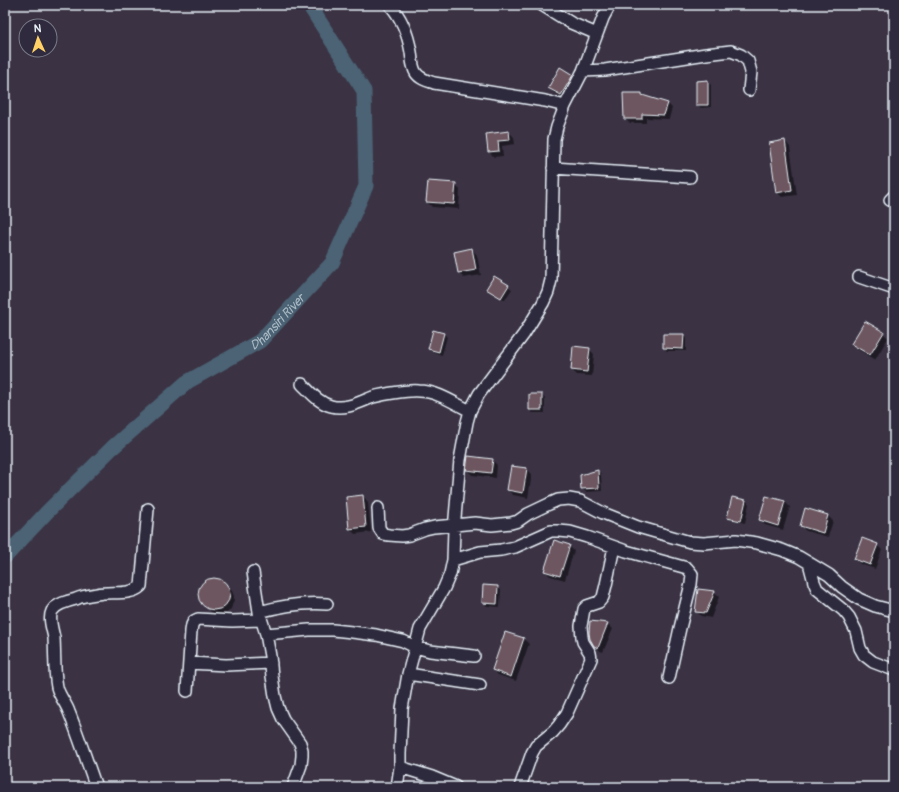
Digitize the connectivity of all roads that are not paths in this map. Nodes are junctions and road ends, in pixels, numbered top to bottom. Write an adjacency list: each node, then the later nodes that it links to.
1 (390, 5): 7 (street)
2 (542, 5): 4 (street)
3 (610, 5): 4 (street)
4 (597, 34): 5 (street)
5 (584, 71): 6 (street); 7 (street)
6 (749, 90)
7 (564, 106): 8 (street)
8 (553, 168): 9 (street); 13 (street)
9 (690, 177)
10 (859, 277): 11 (street)
11 (894, 289)
12 (302, 384): 13 (street)
13 (470, 411): 16 (street)
14 (378, 508): 16 (street)
15 (148, 509): 35 (street)
16 (454, 527): 18 (street); 19 (street)
17 (614, 547): 18 (street); 31 (street); 39 (street)
18 (453, 556): 25 (street)
19 (809, 563): 22 (street); 29 (street)
20 (252, 572): 23 (street)
21 (327, 604): 23 (street)
22 (894, 611)
23 (260, 616): 24 (street); 28 (street)
24 (266, 634): 25 (street); 27 (street)
25 (415, 647): 26 (street); 30 (street)
26 (474, 656)
27 (271, 663): 28 (street); 36 (street)
28 (188, 664): 33 (street)
29 (894, 670)
30 (408, 674): 32 (street); 34 (street)
31 (670, 678)
32 (480, 686)
33 (187, 691)
34 (400, 767): 37 (street); 38 (street)
35 (96, 787)
36 (293, 787)
37 (397, 787)
38 (456, 787)
39 (520, 787)

